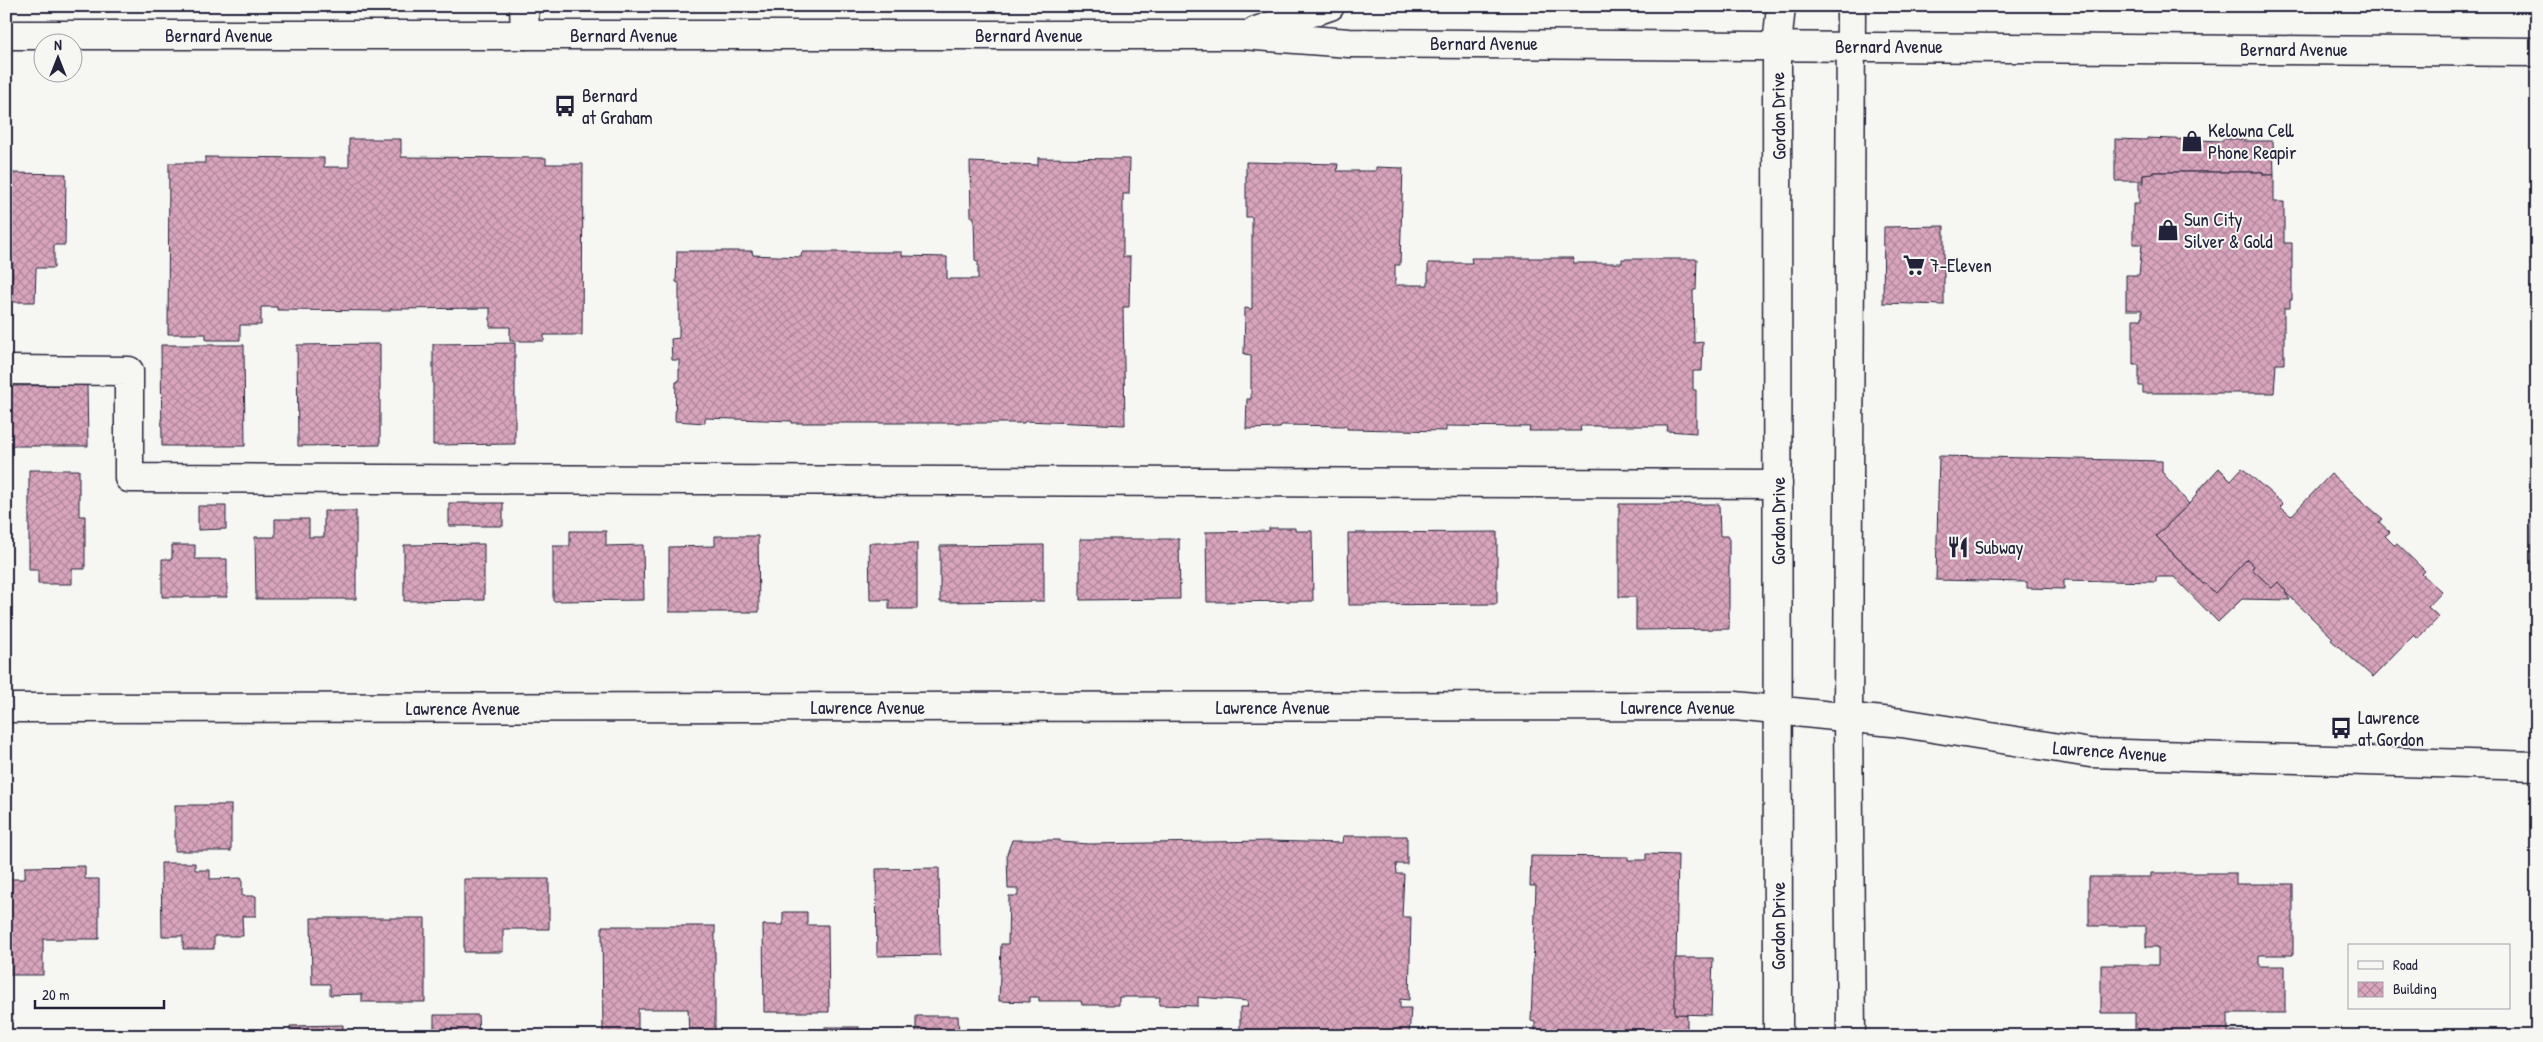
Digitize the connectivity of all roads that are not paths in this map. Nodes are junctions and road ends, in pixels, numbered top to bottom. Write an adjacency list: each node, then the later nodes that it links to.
1 (524, 6): 6 (street)
2 (1330, 6): 7 (street, Bernard Avenue)
3 (1781, 6): 8 (street, Gordon Drive)
4 (1851, 6): 9 (street)
5 (6, 35): 6 (street, Bernard Avenue)
6 (525, 35): 7 (street, Bernard Avenue)
7 (1242, 36): 8 (street, Bernard Avenue)
8 (1777, 46): 9 (street, Bernard Avenue); 12 (street, Gordon Drive)
9 (1851, 46): 10 (street, Bernard Avenue); 15 (street)
10 (2537, 52)
11 (6, 370): 12 (street)
12 (1778, 484): 14 (street, Gordon Drive)
13 (6, 708): 14 (street, Lawrence Avenue)
14 (1778, 710): 15 (street, Lawrence Avenue); 17 (street, Gordon Drive)
15 (1848, 719): 16 (street, Lawrence Avenue); 18 (street)
16 (2537, 766)
17 (1778, 1036)
18 (1851, 1036)

